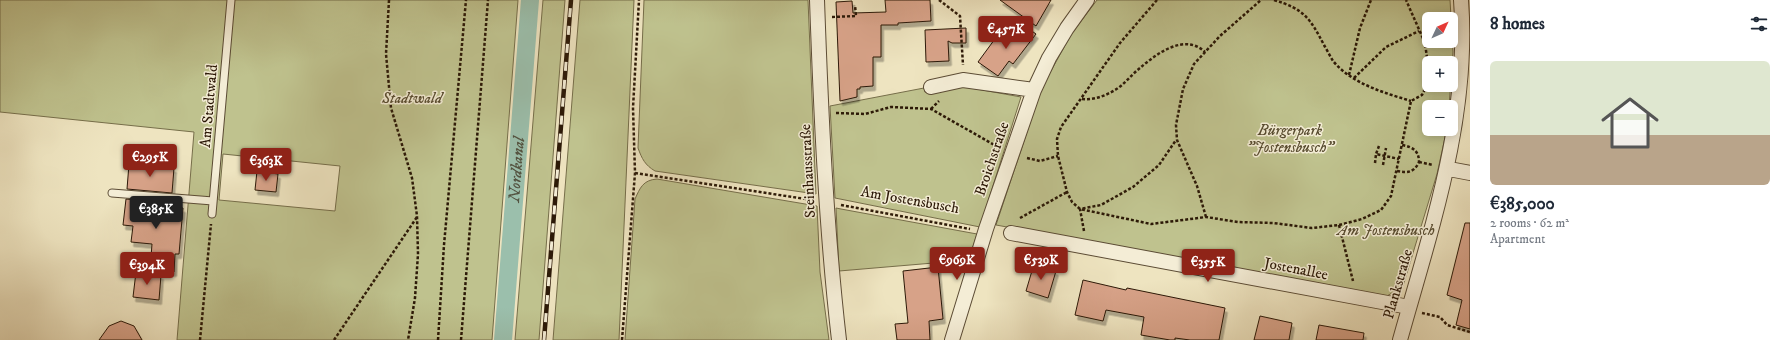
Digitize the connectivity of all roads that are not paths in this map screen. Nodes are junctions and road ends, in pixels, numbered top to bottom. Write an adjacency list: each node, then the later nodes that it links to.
1 (231, 0): 10 (lane, Am Stadtwald)
2 (817, 0): 14 (street, Steinhausstraße)
3 (1087, 0): 6 (street, Broichstraße)
4 (1461, 0): 7 (street)
5 (931, 87): 6 (street)
6 (1034, 90): 15 (street, Broichstraße)
7 (1449, 169): 8 (street); 13 (street, Plankstraße)
8 (1470, 173)
9 (112, 193): 10 (lane)
10 (213, 201): 11 (lane, Am Stadtwald)
11 (212, 214)
12 (1013, 227): 13 (street, Jostenallee)
13 (1409, 307): 16 (street, Plankstraße)
14 (839, 340)
15 (952, 340)
16 (1400, 340)

